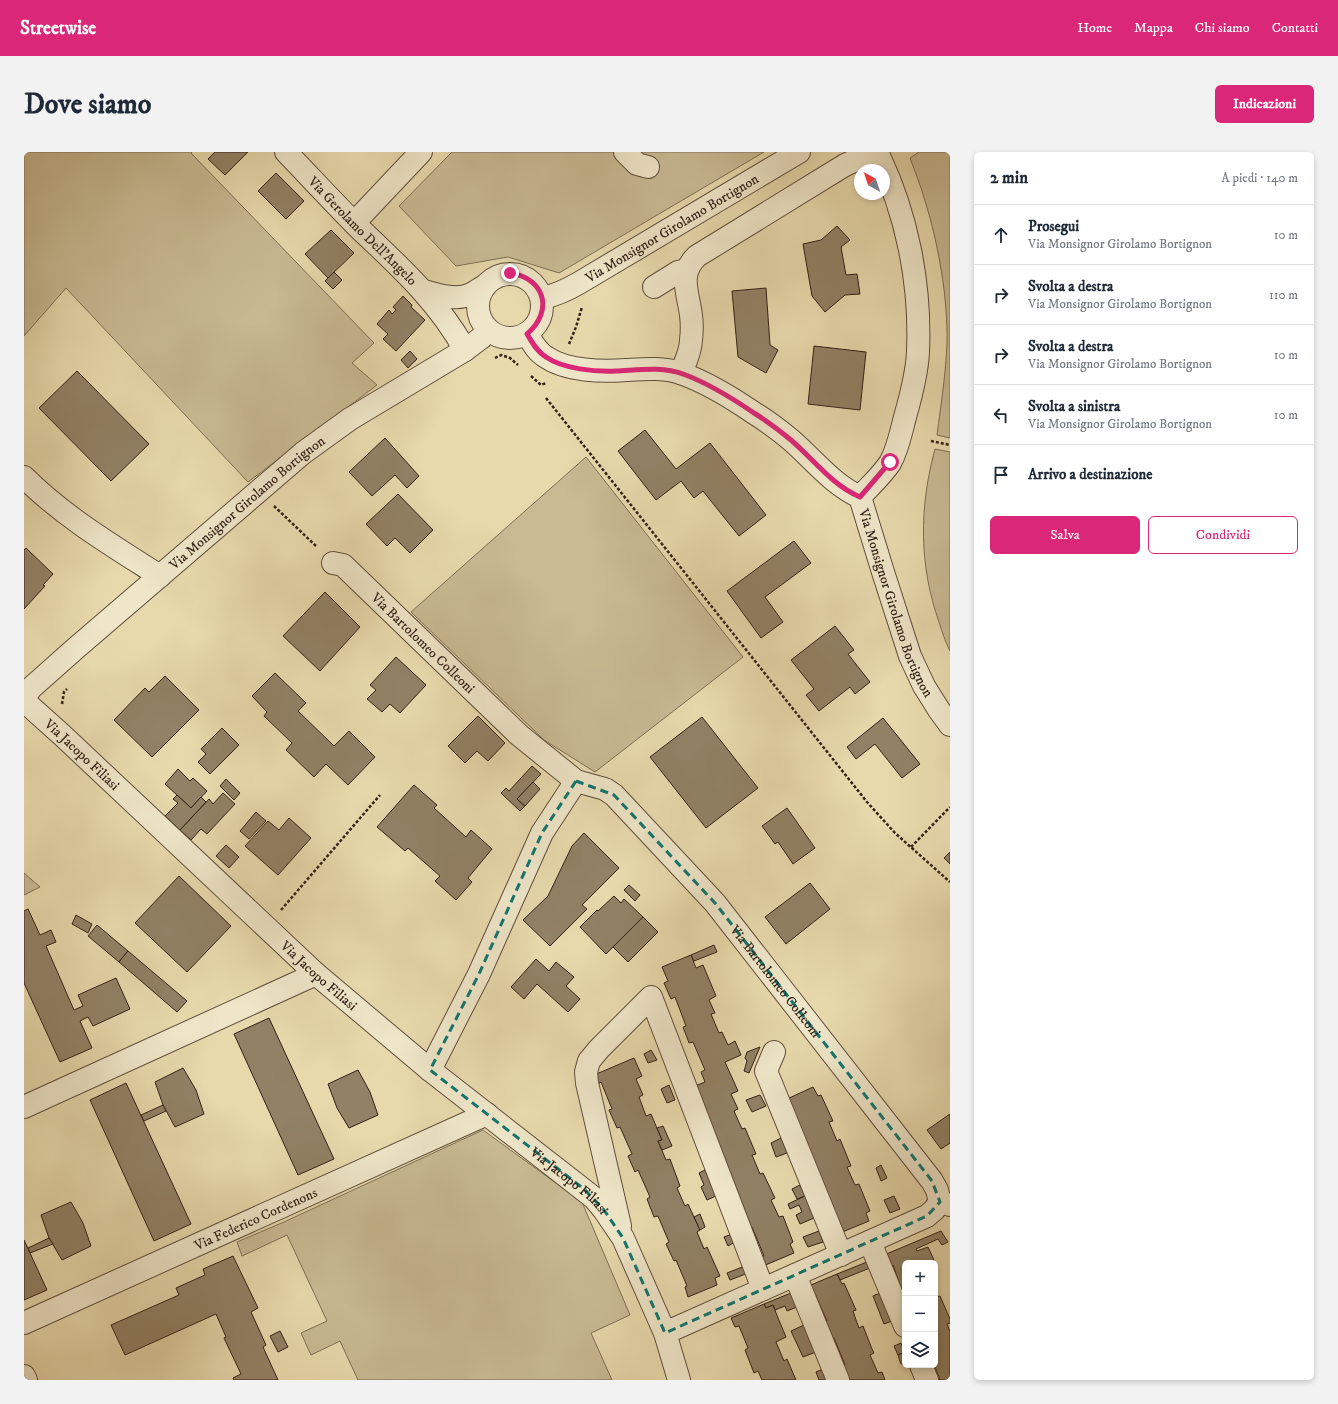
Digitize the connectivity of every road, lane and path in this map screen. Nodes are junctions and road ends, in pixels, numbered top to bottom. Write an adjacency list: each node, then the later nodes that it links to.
1 (286, 152): 8 (street, Via Gerolamo Dell'Angelo)
2 (421, 152): 8 (street)
3 (625, 152): 7 (street)
4 (799, 152): 13 (street, Via Monsignor Girolamo Bortignon)
5 (873, 152): 9 (street)
6 (877, 152): 26 (street, Via Monsignor Girolamo Bortignon)
7 (648, 167)
8 (354, 223): 12 (street, Via Gerolamo Dell'Angelo)
9 (687, 270): 11 (street); 19 (street)
10 (485, 286): 12 (street, Via Gerolamo Dell'Angelo); 13 (street); 14 (street)
11 (654, 287)
12 (424, 291): 16 (street, Via Gerolamo Dell'Angelo)
13 (543, 298): 15 (street)
14 (488, 330): 15 (street); 16 (street, Via Monsignor Girolamo Bortignon)
15 (527, 334): 19 (street, Via Monsignor Girolamo Bortignon)
16 (466, 350): 29 (street, Via Monsignor Girolamo Bortignon)
17 (490, 360): 18 (path)
18 (524, 370)
19 (681, 373): 26 (street, Via Monsignor Girolamo Bortignon)
20 (529, 375): 21 (path)
21 (551, 381)
22 (546, 398): 38 (path)
23 (931, 441): 24 (path)
24 (950, 445)
25 (24, 477): 29 (street)
26 (860, 497): 34 (street, Via Monsignor Girolamo Bortignon)
27 (272, 504): 28 (path)
28 (333, 562): 35 (street, Via Bartolomeo Colleoni)
29 (160, 576): 31 (street, Via Monsignor Girolamo Bortignon)
30 (68, 688): 33 (path)
31 (24, 698)
32 (24, 701): 40 (street, Via Jacopo Filiasi)
33 (62, 706)
34 (950, 725)
35 (576, 782): 43 (street); 46 (street, Via Bartolomeo Colleoni)
36 (380, 795): 40 (path)
37 (950, 807): 38 (path)
38 (911, 847): 39 (path)
39 (950, 882)
40 (267, 926): 41 (street, Via Jacopo Filiasi)
41 (316, 974): 43 (street, Via Jacopo Filiasi); 44 (street)
42 (774, 1052): 49 (street)
43 (430, 1070): 45 (street, Via Jacopo Filiasi)
44 (24, 1107)
45 (487, 1114): 47 (street, Via Jacopo Filiasi); 53 (street, Via Federico Cordenons)
46 (945, 1204): 48 (street)
47 (623, 1238): 51 (street, Via Jacopo Filiasi); 54 (street, Via Jacopo Filiasi)
48 (870, 1242): 49 (street); 52 (street)
49 (841, 1255): 50 (street)
50 (795, 1275): 51 (street); 59 (street)
51 (763, 1289): 54 (street)
52 (902, 1319)
53 (24, 1323)
54 (665, 1333): 58 (street, Via Jacopo Filiasi)
55 (922, 1368): 60 (street)
56 (24, 1376): 57 (street)
57 (26, 1380)
58 (679, 1380)
59 (838, 1380)
60 (927, 1380)

